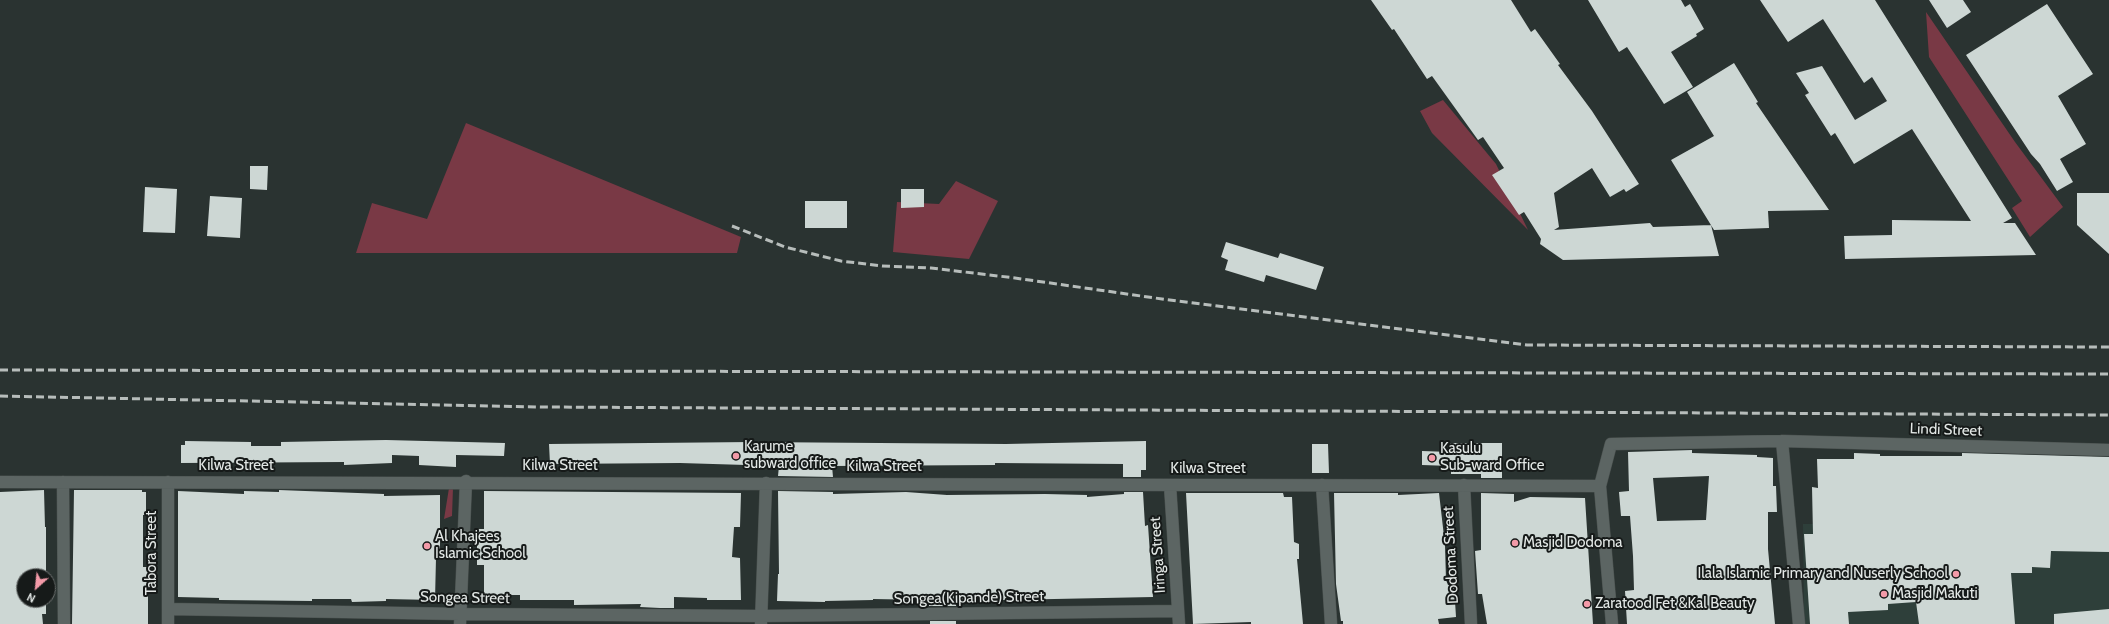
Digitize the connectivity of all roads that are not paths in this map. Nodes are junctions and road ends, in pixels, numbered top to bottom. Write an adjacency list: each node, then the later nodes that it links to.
1 (1782, 442): 2 (street, Lindi Street); 11 (street, Lindi Street); 22 (street)
2 (2109, 450)
3 (0, 482): 4 (street, Kilwa Street)
4 (63, 482): 5 (street, Kilwa Street); 16 (street)
5 (168, 482): 6 (street, Kilwa Street); 12 (street, Tabora Street)
6 (466, 482): 7 (street, Kilwa Street); 14 (street)
7 (766, 483): 8 (street, Kilwa Street); 15 (street)
8 (1170, 485): 9 (street, Kilwa Street); 13 (street, Iringa Street)
9 (1322, 485): 10 (street, Kilwa Street); 19 (street)
10 (1464, 485): 11 (street, Kilwa Street); 20 (street, Dodoma Street)
11 (1600, 486): 21 (street)
12 (168, 610): 14 (street, Songea Street); 17 (street, Tabora Street)
13 (1178, 611): 15 (street, Songea(Kipande) Street); 18 (street, Iringa Street)
14 (460, 619): 15 (street, Songea Street)
15 (761, 620)
16 (64, 624)
17 (168, 624)
18 (1179, 624)
19 (1331, 624)
20 (1470, 624)
21 (1612, 624)
22 (1799, 624)

